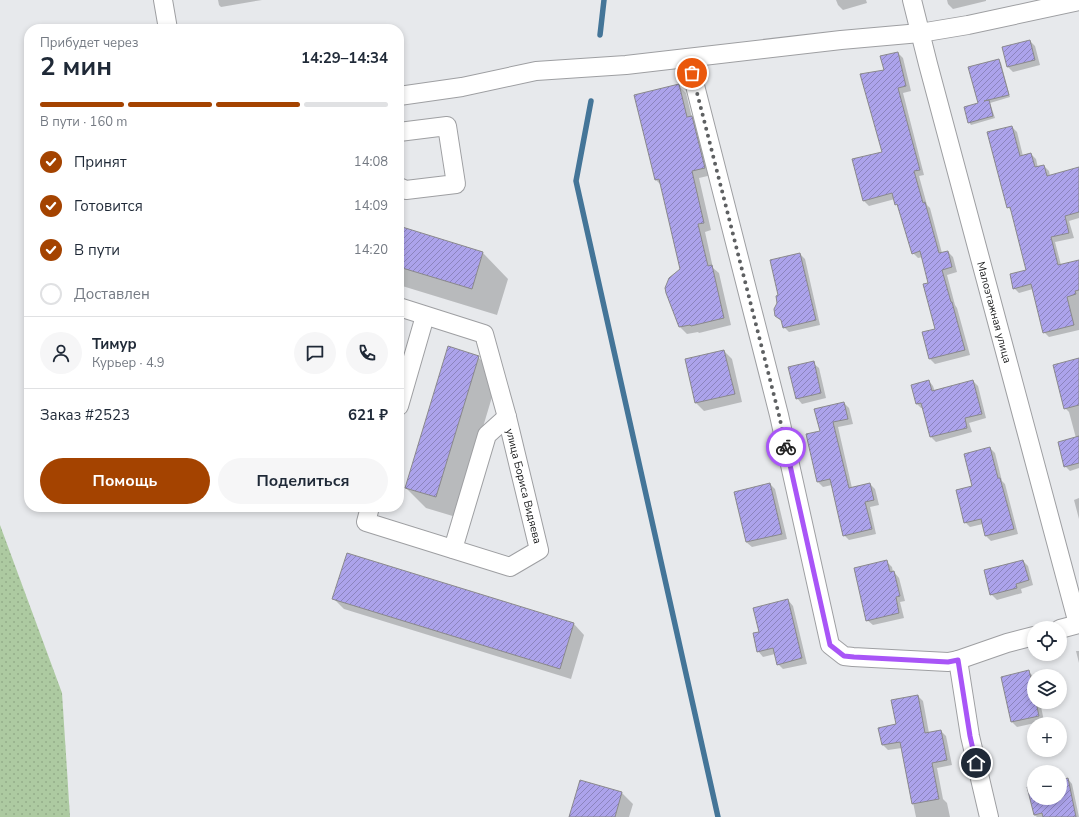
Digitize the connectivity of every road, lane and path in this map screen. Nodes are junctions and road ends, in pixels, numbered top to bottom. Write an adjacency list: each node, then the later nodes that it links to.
1 (163, 0): 4 (street)
2 (912, 0): 5 (street, Малоэтажная улица)
3 (1079, 1): 5 (street)
4 (167, 24)
5 (920, 33): 6 (street); 16 (street, Малоэтажная улица)
6 (688, 58): 7 (street); 19 (street)
7 (404, 95)
8 (404, 131): 9 (street)
9 (404, 189)
10 (404, 310): 11 (street, улица Бориса Видяева)
11 (425, 316): 12 (street); 13 (street, улица Бориса Видяева)
12 (404, 389)
13 (507, 417): 15 (street); 15 (street, улица Бориса Видяева)
14 (369, 512): 15 (street, улица Бориса Видяева)
15 (453, 549)
16 (1079, 624): 17 (street)
17 (1067, 627)
18 (1027, 638): 19 (street)
19 (958, 660): 20 (street)
20 (989, 817)

